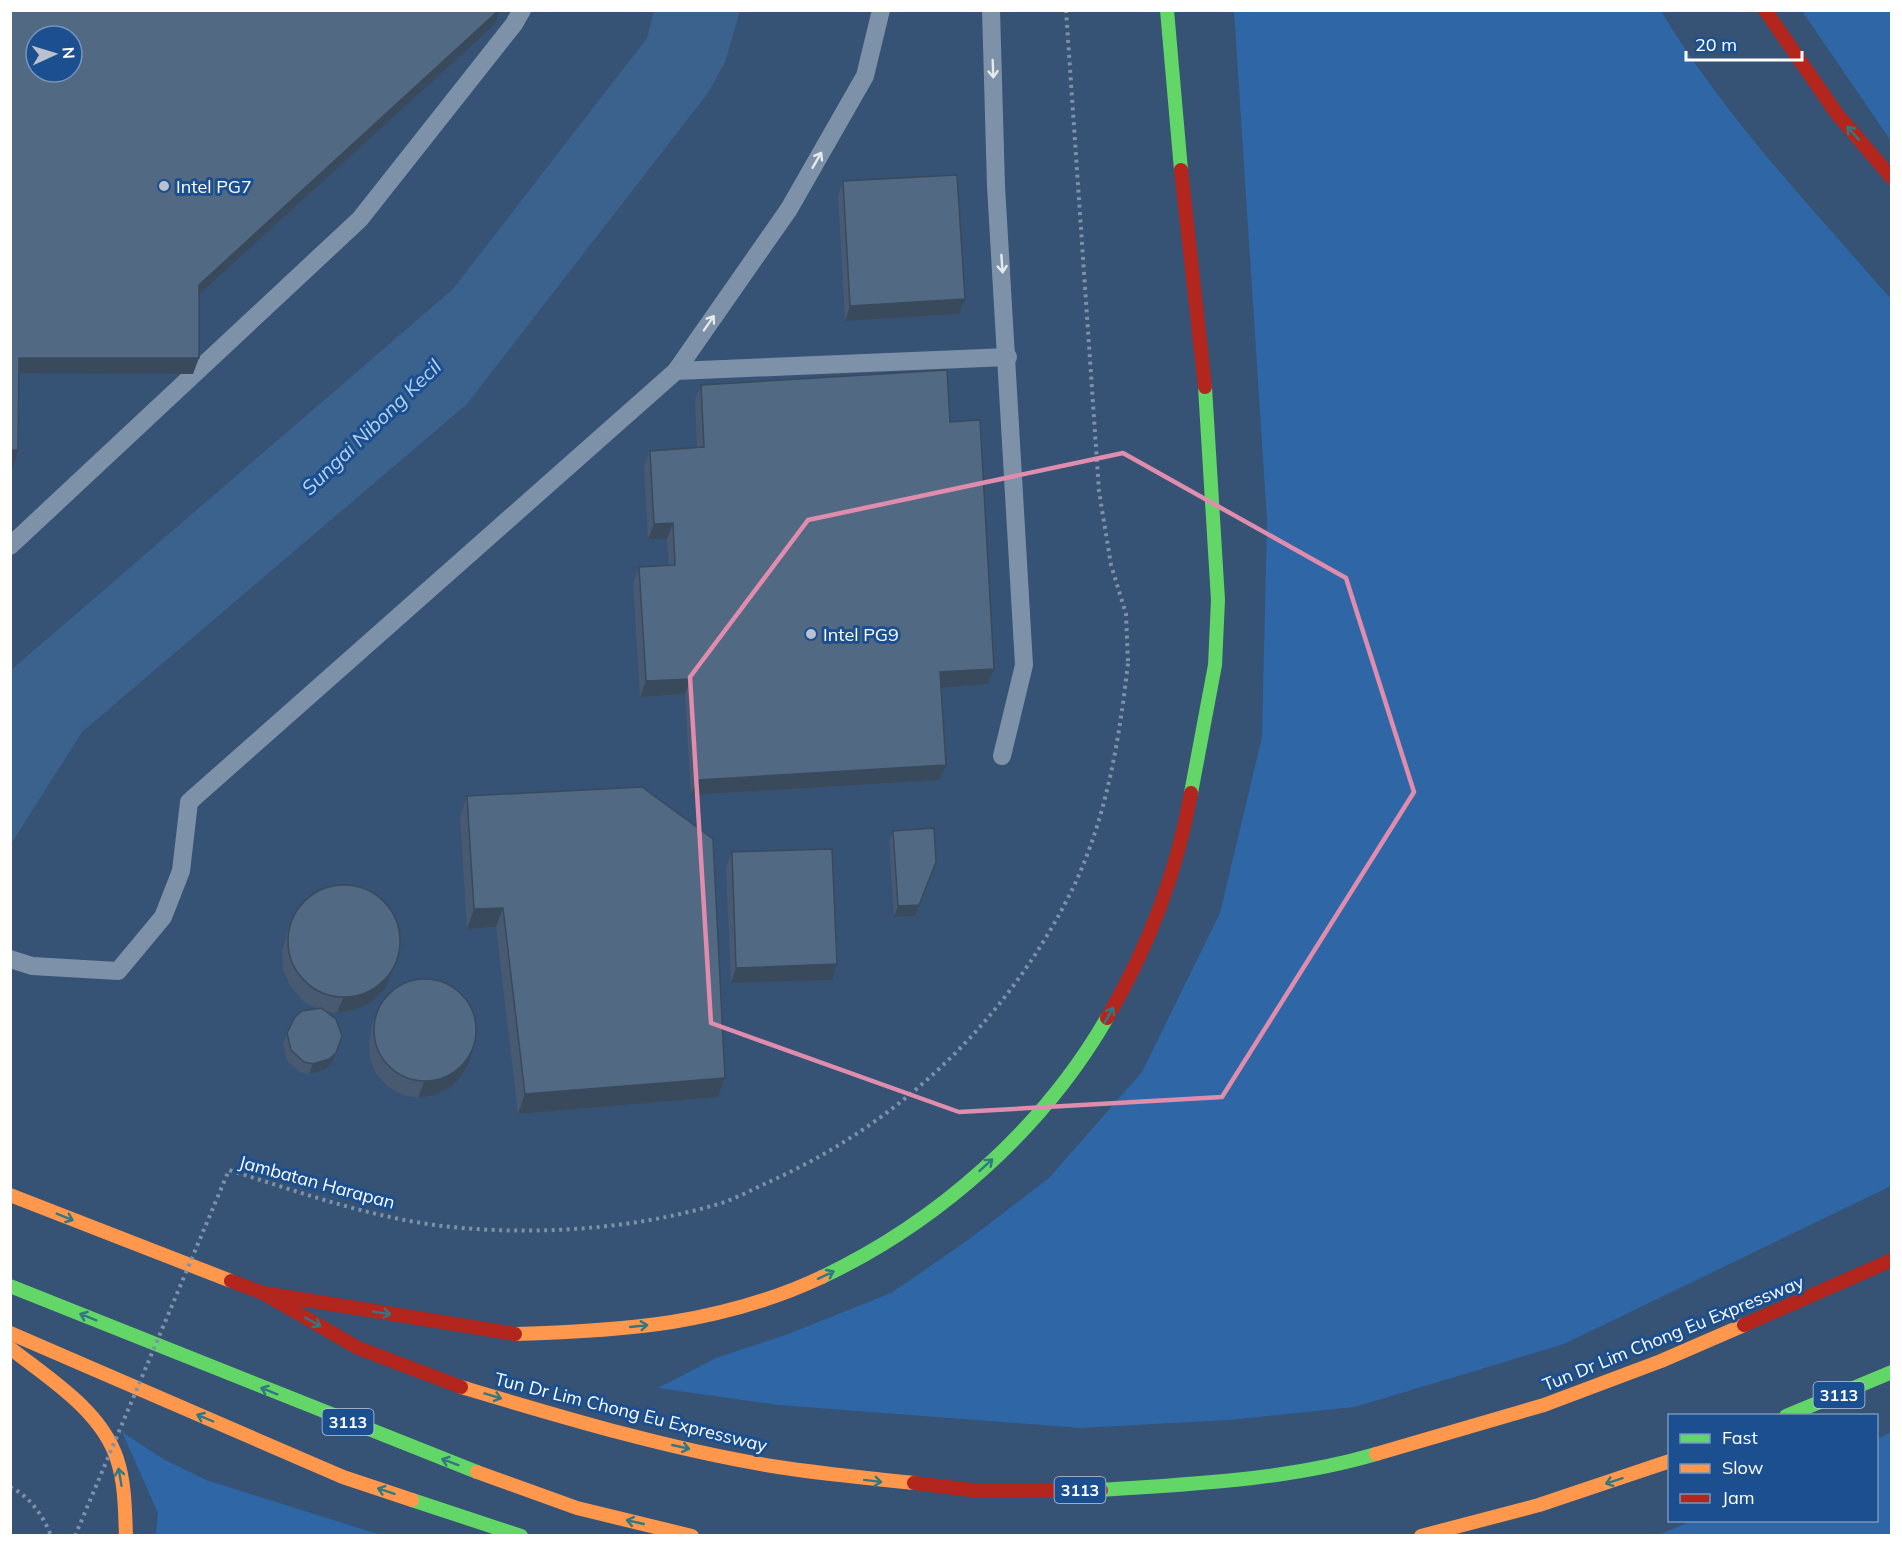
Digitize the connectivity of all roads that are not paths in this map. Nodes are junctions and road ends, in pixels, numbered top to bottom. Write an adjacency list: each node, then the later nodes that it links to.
1 (522, 10): 9 (lane)
2 (881, 10): 8 (lane, one-way to 2)
3 (991, 10): 7 (lane, one-way to 7)
4 (1167, 10): 15 (highway, one-way to 4)
5 (1765, 10): 6 (highway, one-way to 5)
6 (1892, 178)
7 (1008, 357): 8 (lane); 10 (lane)
8 (676, 371): 11 (lane)
9 (10, 546)
10 (1002, 756)
11 (10, 959)
12 (10, 1195): 15 (highway, Tun Dr Lim Chong Eu Expressway / 3113, one-way to 15)
13 (1892, 1260): 15 (highway, Tun Dr Lim Chong Eu Expressway / 3113, one-way to 13)
14 (10, 1286): 23 (highway, 3113, one-way to 14)
15 (262, 1293)
16 (10, 1333): 22 (highway, one-way to 16)
17 (10, 1348): 21 (highway, one-way to 17)
18 (1892, 1372): 19 (highway, 3113)
19 (1791, 1414)
20 (1668, 1462): 24 (highway, one-way to 24)
21 (126, 1536)
22 (521, 1536)
23 (692, 1536)
24 (1421, 1536)

